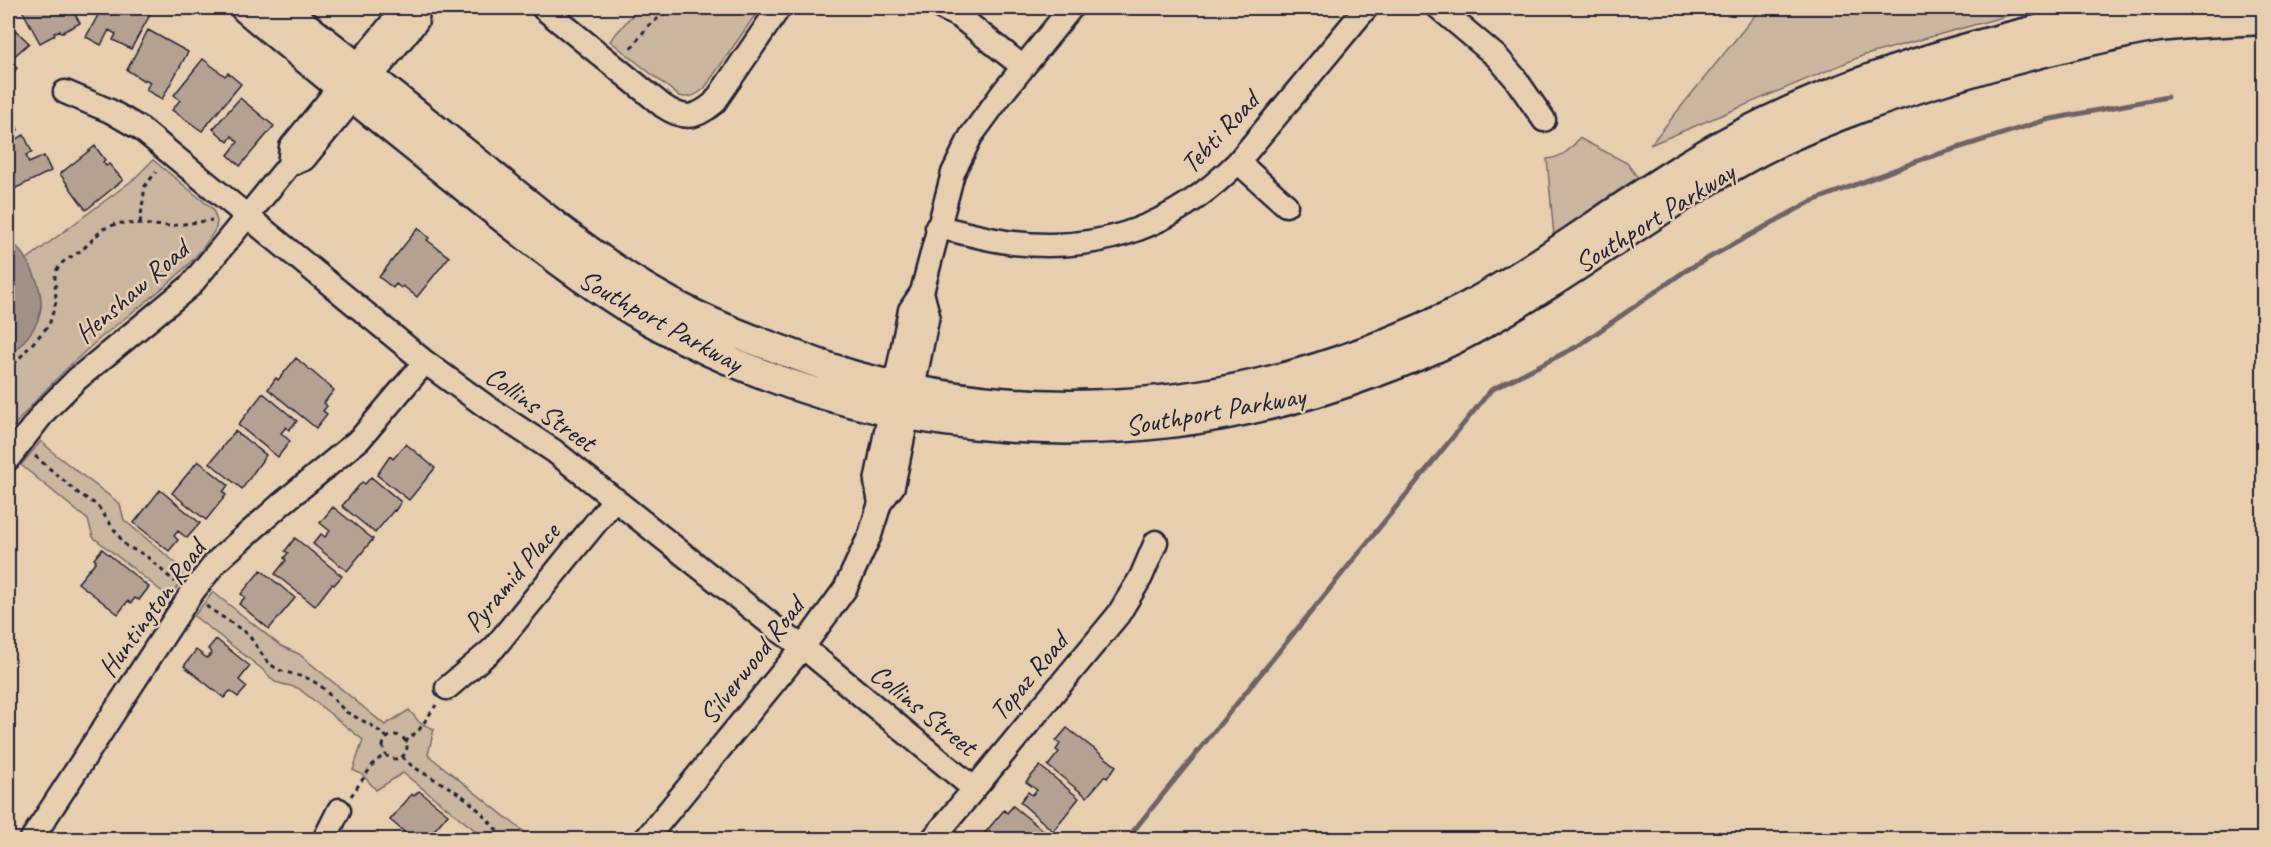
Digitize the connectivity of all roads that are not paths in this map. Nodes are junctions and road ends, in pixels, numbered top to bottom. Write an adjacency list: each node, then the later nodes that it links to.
1 (245, 8): 14 (street, Southport Parkway)
2 (282, 8): 14 (street, Southport Parkway)
3 (408, 8): 14 (street, Henshaw Road)
4 (418, 8): 14 (street, Henshaw Road)
5 (543, 8): 6 (street)
6 (779, 8)
7 (942, 8): 13 (street)
8 (1071, 8): 13 (street, Silverwood Road)
9 (1366, 8): 17 (street, Tebti Road)
10 (1439, 8): 16 (street)
11 (2143, 14): 12 (street, Southport Parkway); 22 (street, Southport Parkway)
12 (2264, 20)
13 (1023, 67): 20 (street, Silverwood Road)
14 (356, 83): 19 (street, Henshaw Road); 22 (street, Southport Parkway)
15 (65, 92): 19 (street, Collins Street)
16 (1544, 120)
17 (1238, 162): 18 (street); 20 (street, Tebti Road)
18 (1286, 205)
19 (247, 216): 21 (street, Collins Street); 23 (street, Henshaw Road)
20 (937, 227): 22 (street, Silverwood Road)
21 (425, 362): 24 (street, Collins Street); 30 (street, Huntington Road)
22 (901, 399): 26 (street, Silverwood Road)
23 (8, 459)
24 (615, 499): 26 (street, Collins Street); 27 (street, Pyramid Place)
25 (1156, 542): 28 (street, Topaz Road)
26 (803, 647): 28 (street, Collins Street); 32 (street, Silverwood Road)
27 (447, 688)
28 (973, 788): 33 (street, Topaz Road)
29 (339, 810): 31 (street)
30 (31, 840)
31 (324, 840)
32 (645, 840)
33 (932, 840)

